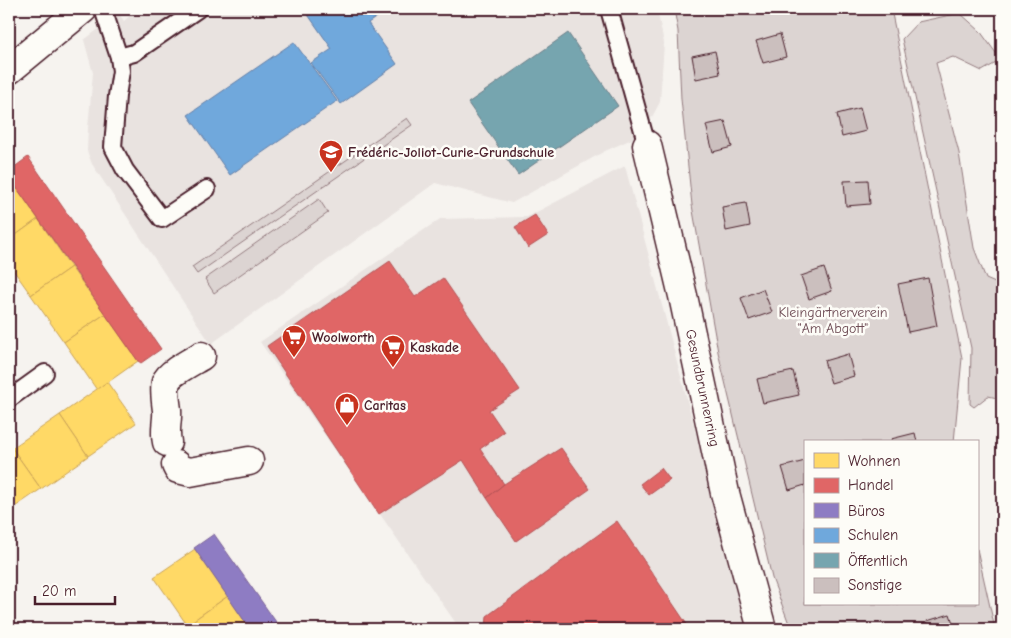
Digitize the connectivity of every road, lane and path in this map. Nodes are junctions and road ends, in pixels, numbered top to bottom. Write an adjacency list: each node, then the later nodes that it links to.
1 (83, 9): 6 (street)
2 (103, 9): 5 (lane)
3 (198, 9): 5 (lane)
4 (609, 9): 7 (lane)
5 (119, 57): 8 (lane)
6 (9, 70)
7 (646, 145): 13 (street, Gesundbrunnenring)
8 (207, 189)
9 (201, 356): 12 (street)
10 (45, 373): 11 (lane)
11 (9, 399)
12 (249, 461)
13 (762, 629)

